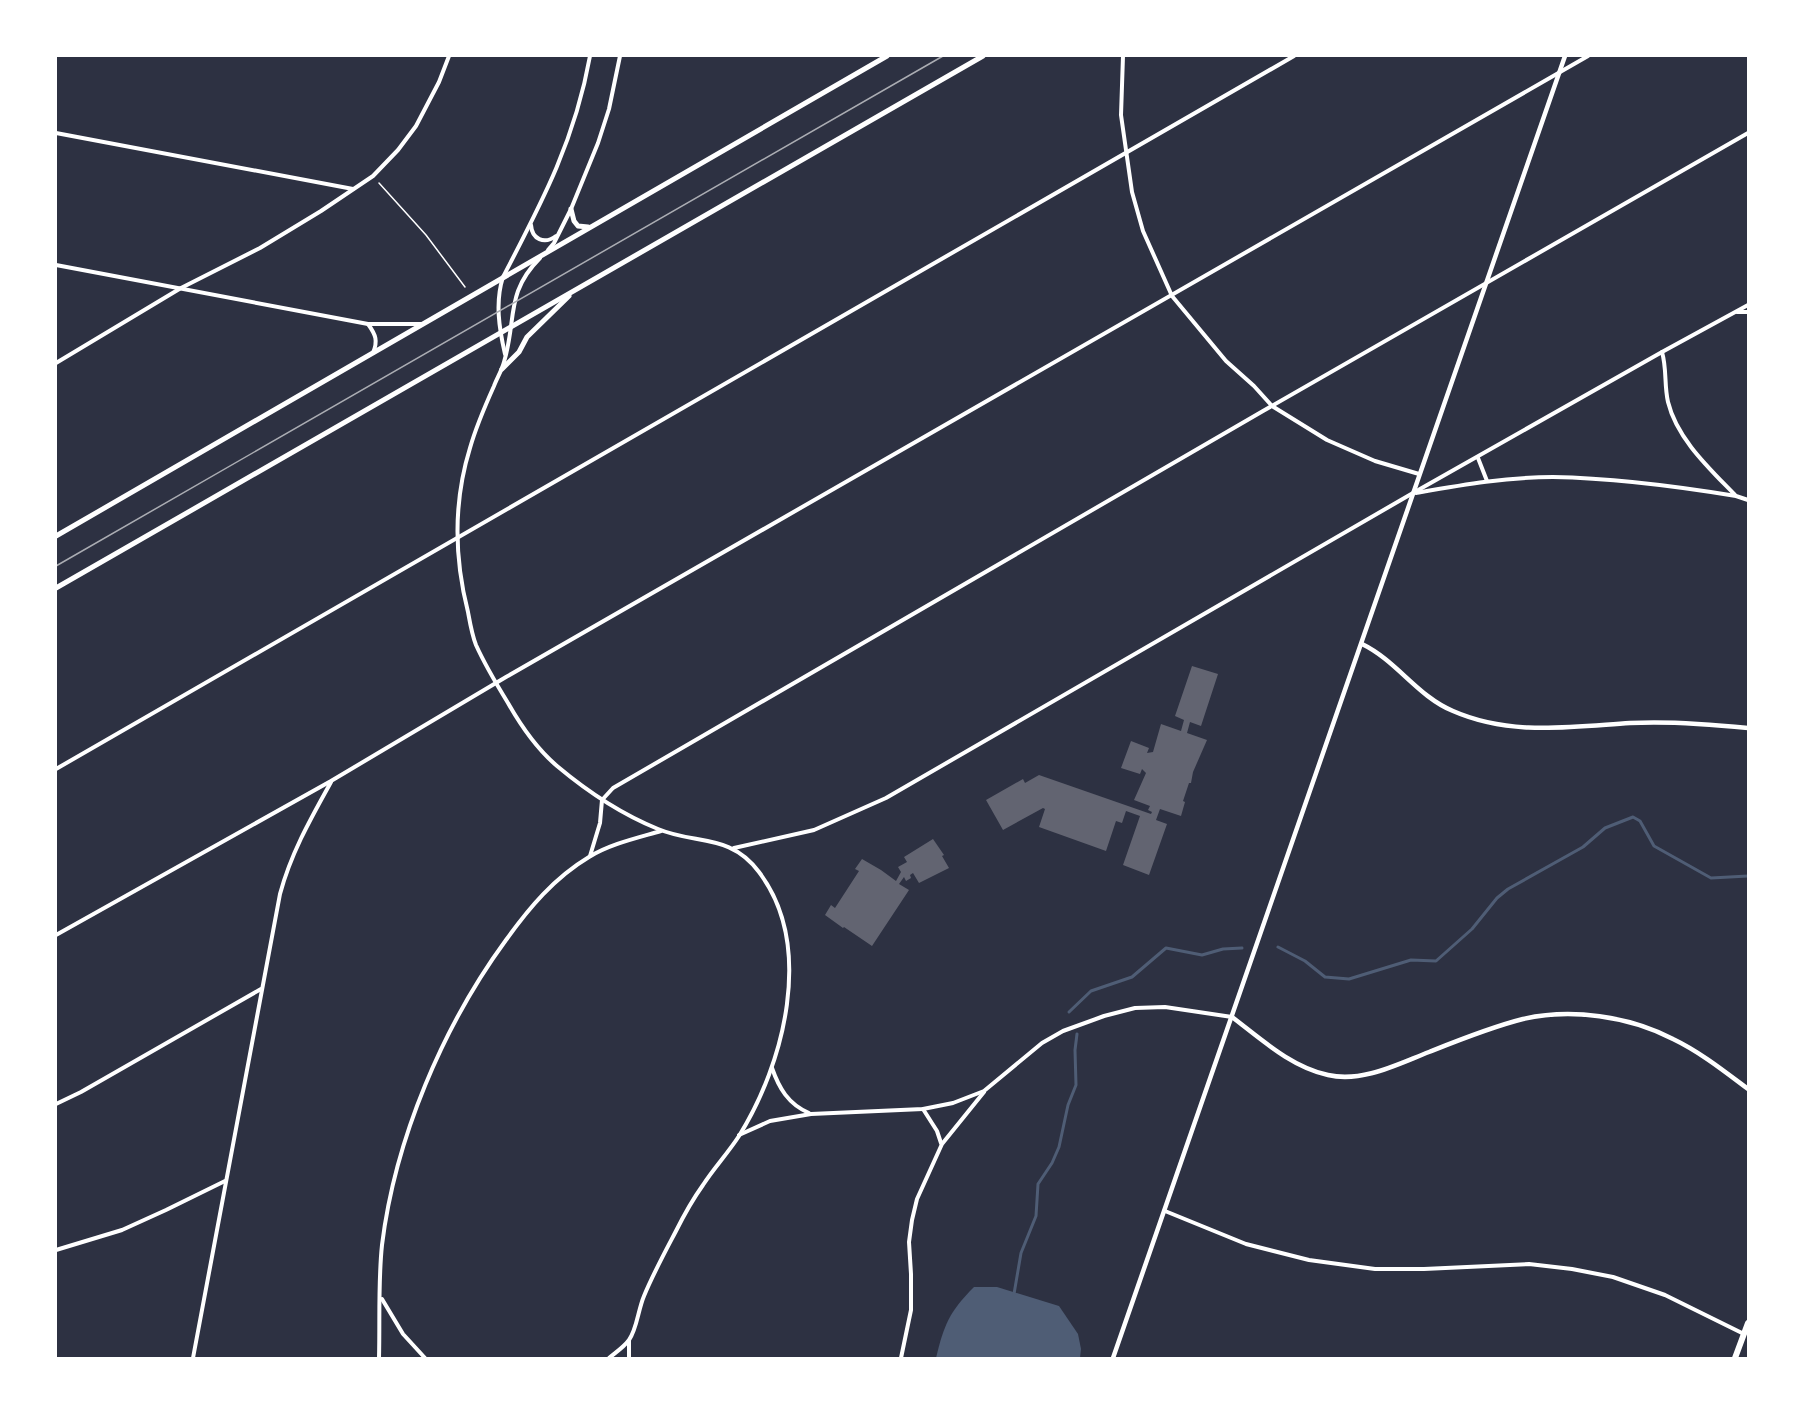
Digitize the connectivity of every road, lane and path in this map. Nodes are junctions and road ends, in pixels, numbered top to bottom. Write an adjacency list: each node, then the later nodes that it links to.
1 (449, 56): 15 (street)
2 (590, 56): 17 (street)
3 (620, 56): 16 (street)
4 (887, 56): 18 (main road)
5 (983, 56): 26 (main road)
6 (1123, 56): 13 (street)
7 (1294, 56): 13 (street)
8 (1565, 56): 10 (street)
9 (1588, 56): 10 (street)
10 (1559, 72): 23 (street); 27 (street)
11 (56, 133): 15 (street)
12 (1749, 133): 23 (street)
13 (1126, 152): 27 (street); 48 (street)
14 (379, 183): 24 (path)
15 (354, 189): 25 (street)
16 (571, 209): 18 (main road); 19 (street)
17 (531, 224): 19 (street); 22 (street)
18 (590, 227): 20 (main road)
19 (559, 234): 20 (street)
20 (545, 253): 22 (main road); 33 (street)
21 (56, 265): 25 (street)
22 (503, 277): 32 (main road); 34 (street)
23 (1485, 283): 40 (street); 42 (street)
24 (465, 287)
25 (181, 288): 31 (street); 38 (street)
26 (574, 291): 33 (main road); 39 (main road)
27 (1172, 296): 40 (street); 51 (street)
28 (1749, 305): 29 (street)
29 (1737, 312): 30 (street); 35 (street)
30 (1749, 312)
31 (368, 324): 32 (street); 36 (street)
32 (425, 324): 36 (main road)
33 (510, 328): 34 (main road); 37 (street)
34 (501, 333): 37 (street); 49 (main road)
35 (1662, 352): 41 (street); 45 (street)
36 (373, 353): 47 (main road)
37 (506, 358): 39 (street)
38 (56, 363)
39 (502, 369): 48 (street)
40 (1272, 406): 42 (street); 55 (street)
41 (1478, 458): 43 (street); 44 (street)
42 (1419, 474): 44 (street)
43 (1487, 481): 44 (street); 45 (street)
44 (1413, 493): 50 (street); 57 (street)
45 (1736, 496): 46 (street)
46 (1749, 500)
47 (56, 536)
48 (456, 538): 51 (street); 53 (street)
49 (56, 588)
50 (1362, 644): 52 (street); 61 (street)
51 (495, 683): 54 (street); 55 (street)
52 (1749, 728)
53 (56, 769)
54 (331, 781): 59 (street); 60 (street)
55 (602, 800): 56 (street); 58 (street)
56 (662, 831): 57 (street); 58 (street)
57 (733, 848): 62 (street)
58 (590, 856): 73 (street)
59 (56, 935)
60 (262, 989): 65 (street); 70 (street)
61 (1232, 1017): 63 (street); 64 (street); 71 (street)
62 (771, 1067): 67 (street); 68 (street)
63 (1749, 1089)
64 (984, 1091): 66 (street); 69 (street)
65 (56, 1104)
66 (923, 1109): 67 (street); 69 (street)
67 (811, 1114): 68 (street)
68 (739, 1136): 76 (street)
69 (942, 1144): 82 (street)
70 (225, 1180): 72 (street); 77 (street)
71 (1165, 1211): 75 (street); 83 (street)
72 (56, 1250)
73 (381, 1298): 78 (street); 79 (street)
74 (1749, 1323): 75 (main road)
75 (1744, 1334): 84 (main road)
76 (629, 1340): 80 (street); 81 (street)
77 (194, 1359)
78 (379, 1359)
79 (425, 1359)
80 (609, 1359)
81 (628, 1359)
82 (901, 1359)
83 (1113, 1359)
84 (1735, 1359)

